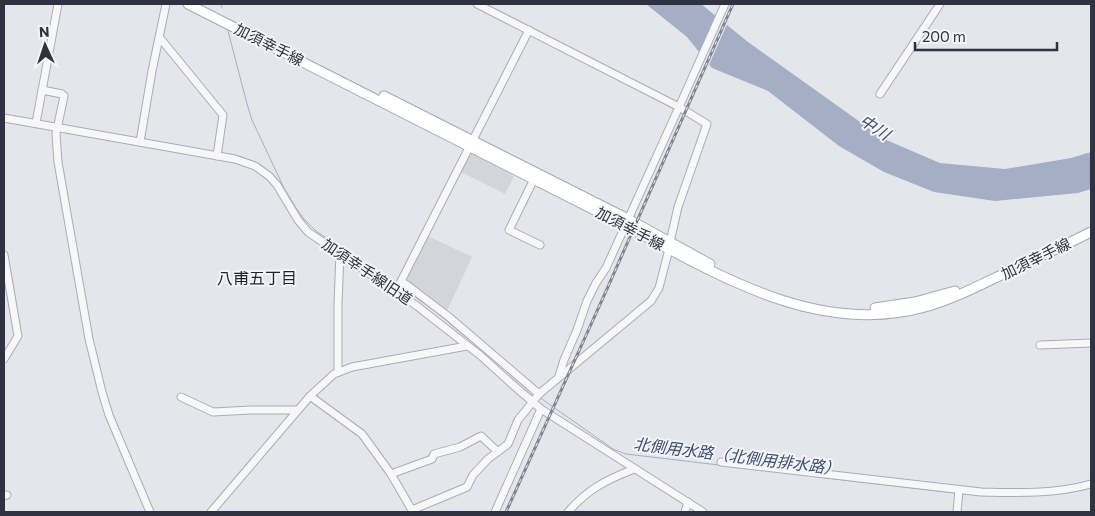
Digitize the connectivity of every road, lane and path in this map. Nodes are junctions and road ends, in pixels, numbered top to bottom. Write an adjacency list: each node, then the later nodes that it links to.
1 (58, 4): 10 (street)
2 (166, 4): 9 (street)
3 (188, 4): 17 (main road, 加須幸手線)
4 (200, 4): 17 (main road, 加須幸手線)
5 (477, 4): 8 (street)
6 (725, 4): 12 (street)
7 (940, 4): 11 (street)
8 (529, 30): 12 (street); 17 (street)
9 (160, 38): 16 (street); 18 (street)
10 (42, 90): 14 (street); 15 (street)
11 (880, 94)
12 (679, 107): 20 (street); 24 (street)
13 (4, 118): 14 (street, 加須幸手線旧道)
14 (36, 124): 15 (street, 加須幸手線旧道)
15 (58, 127): 16 (street, 加須幸手線旧道); 49 (street)
16 (140, 142): 18 (street, 加須幸手線旧道)
17 (471, 144): 19 (main road, 加須幸手線); 20 (main road, 加須幸手線); 27 (street)
18 (217, 156): 25 (street, 加須幸手線旧道)
19 (534, 179): 20 (main road, 加須幸手線); 23 (street)
20 (627, 222): 24 (main road, 加須幸手線); 34 (street)
21 (1091, 227): 24 (main road, 加須幸手線)
22 (1091, 232): 24 (main road, 加須幸手線)
23 (540, 245)
24 (670, 246): 34 (street)
25 (340, 253): 28 (street, 加須幸手線旧道); 33 (street)
26 (4, 255): 32 (street)
27 (401, 282): 28 (street); 35 (street)
28 (396, 291): 31 (street, 加須幸手線旧道)
29 (1091, 342): 30 (street)
30 (1040, 345)
31 (467, 346): 33 (street); 38 (street, 加須幸手線旧道)
32 (4, 359)
33 (338, 372): 36 (street)
34 (559, 376): 35 (street)
35 (539, 394): 38 (street)
36 (310, 396): 40 (street); 44 (street)
37 (181, 397): 40 (street)
38 (533, 401): 39 (street, 加須幸手線旧道); 41 (street)
39 (542, 408): 43 (street, 加須幸手線旧道); 51 (street)
40 (297, 410): 50 (street)
41 (497, 452): 44 (street); 48 (street)
42 (721, 462): 46 (street)
43 (634, 469): 47 (street, 加須幸手線旧道); 52 (street)
44 (391, 474): 48 (street)
45 (1091, 484): 46 (street)
46 (959, 493): 55 (street)
47 (688, 502): 53 (street); 54 (street, 加須幸手線旧道)
48 (413, 511)
49 (150, 512)
50 (212, 512)
51 (495, 512)
52 (568, 512)
53 (685, 512)
54 (703, 512)
55 (956, 512)

